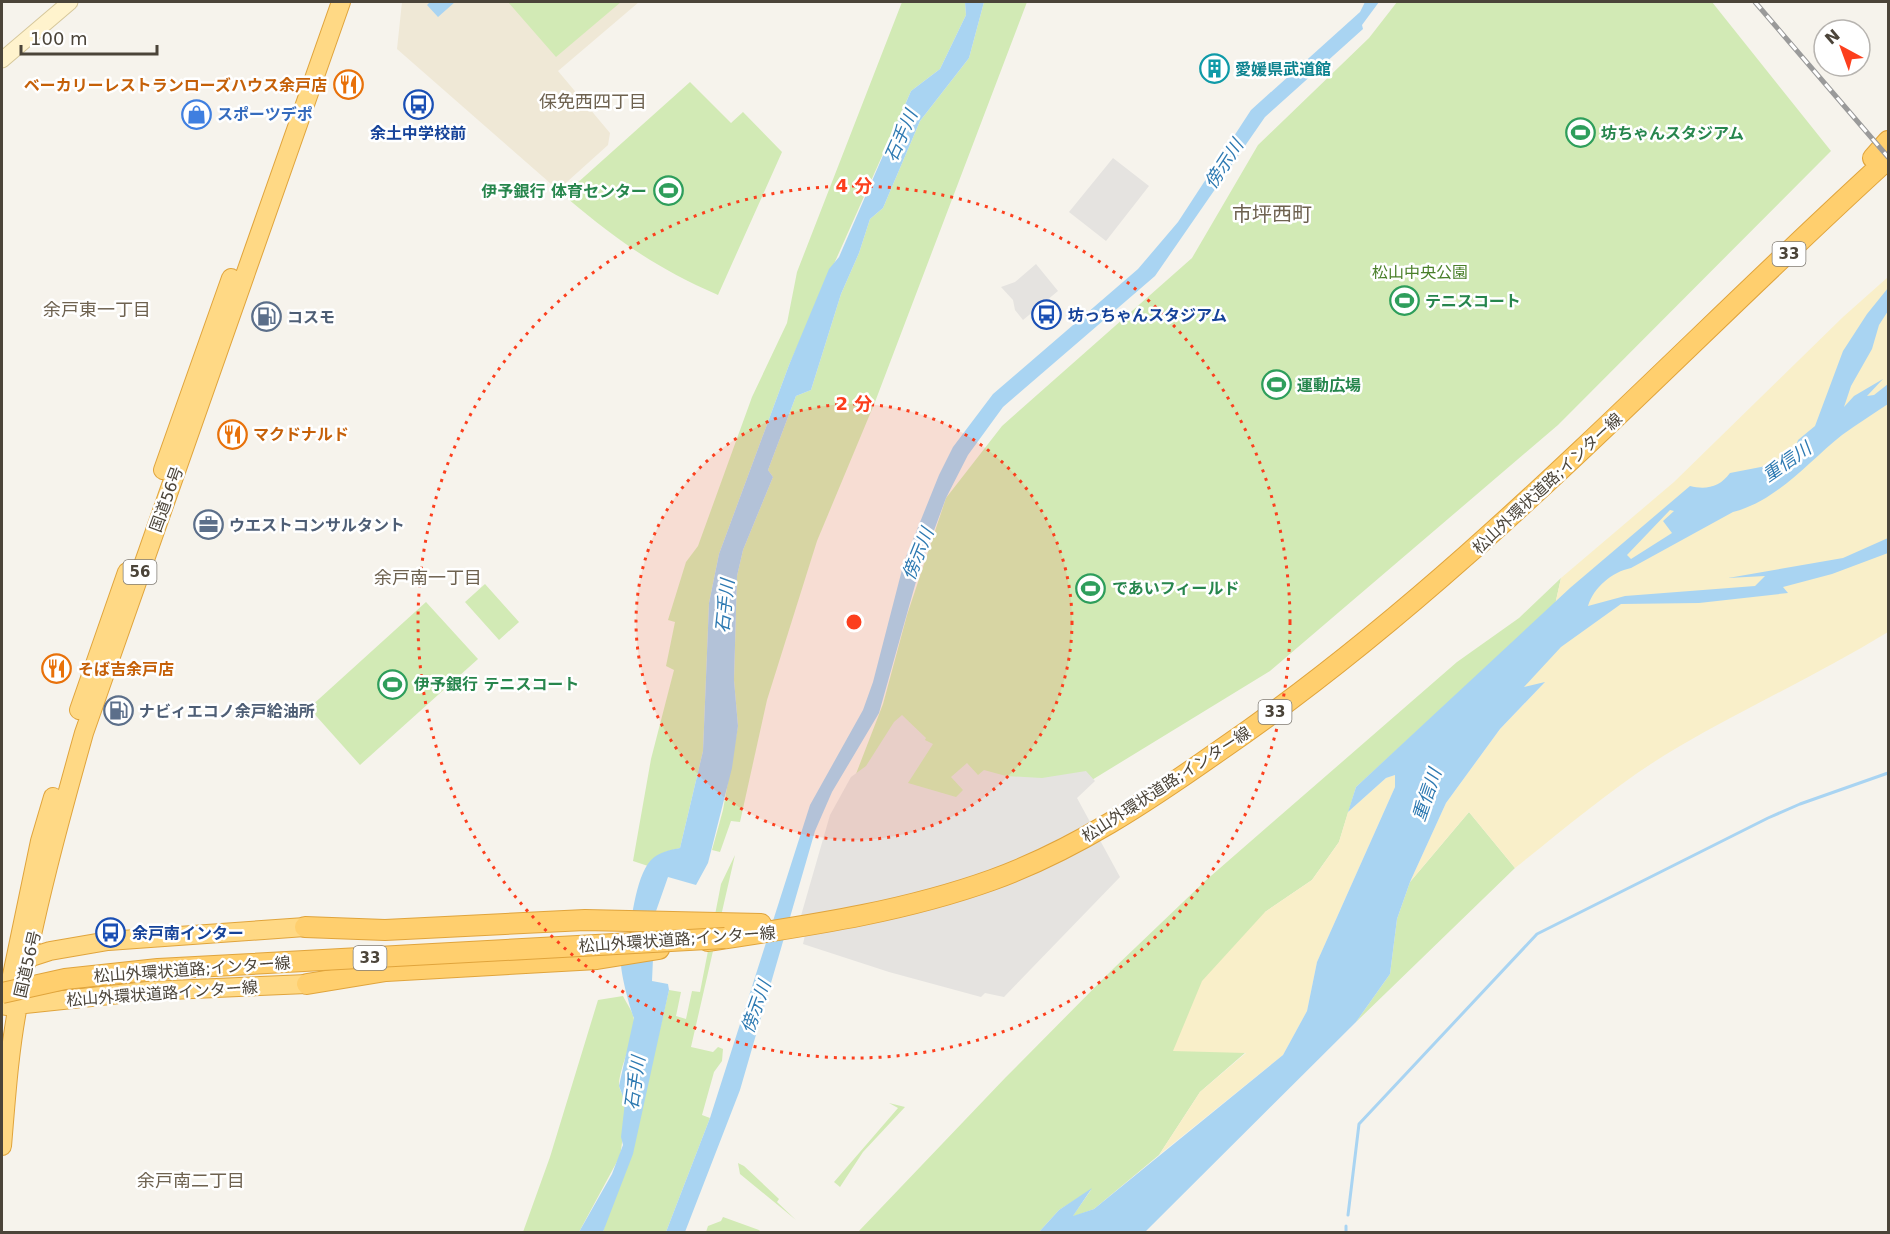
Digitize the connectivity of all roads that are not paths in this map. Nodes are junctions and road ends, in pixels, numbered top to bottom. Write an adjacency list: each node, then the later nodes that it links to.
1 (70, 2): 4 (main road)
2 (328, 2): 9 (highway, 国道56号 / 56)
3 (340, 2): 9 (highway, 国道56号 / 56)
4 (2, 60)
5 (1888, 143): 6 (highway, 松山外環状道路;インター線)
6 (1881, 159): 8 (highway, 松山外環状道路;インター線 / 33)
7 (305, 927): 8 (highway); 9 (highway)
8 (724, 931): 10 (highway, bridge); 11 (highway, 松山外環状道路;インター線 / 33, bridge)
9 (15, 962): 11 (highway, 国道56号 / 56)
10 (307, 984): 11 (highway, 松山外環状道路インター線)
11 (8, 1000): 12 (highway, 国道56号 / 56); 13 (highway, 国道56号 / 56)
12 (2, 1033)
13 (2, 1146)

